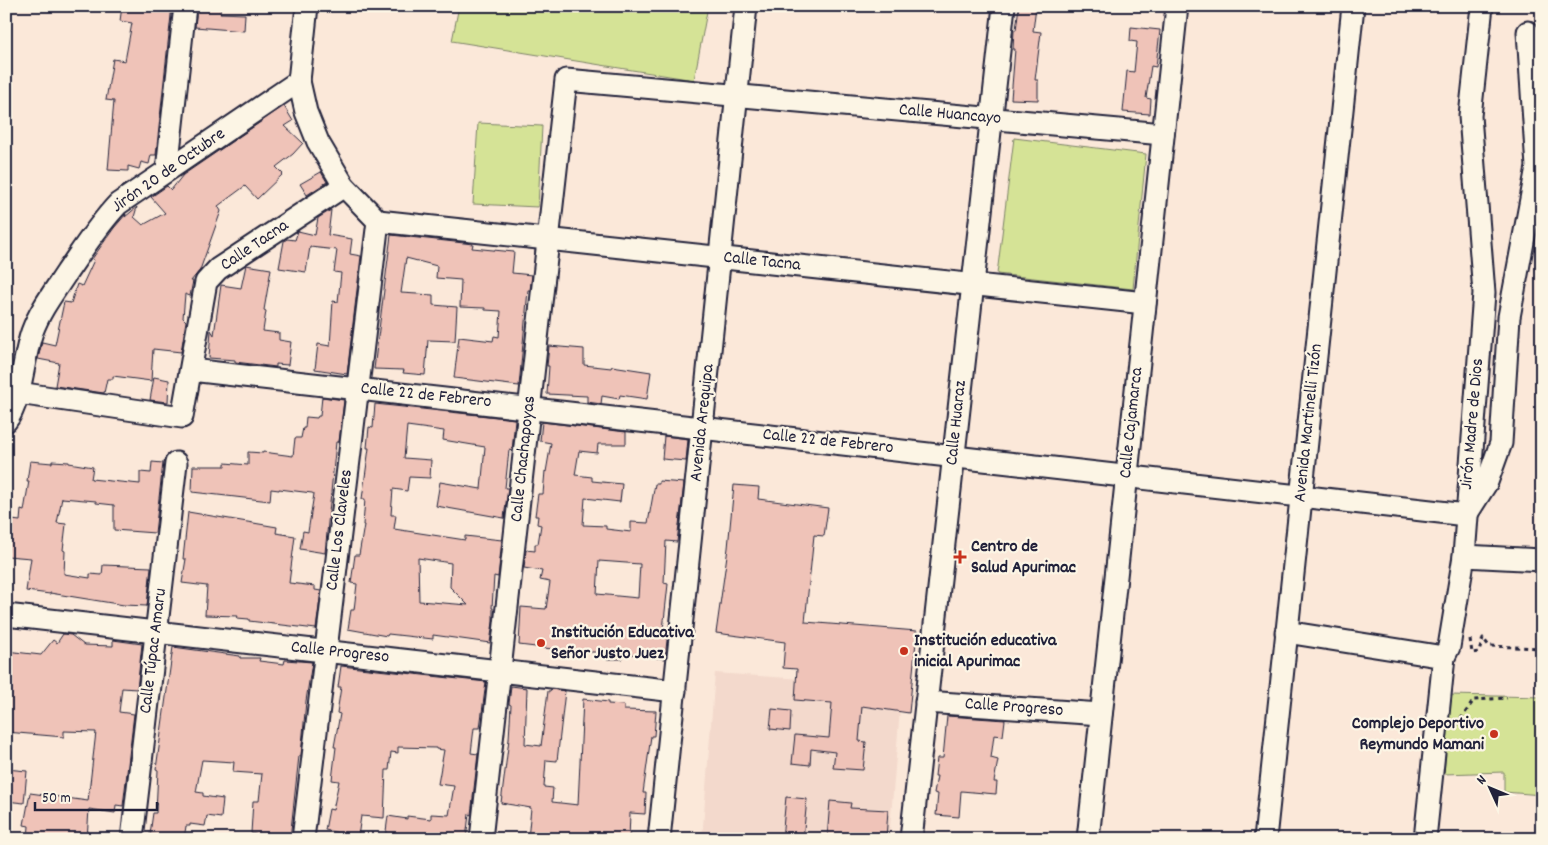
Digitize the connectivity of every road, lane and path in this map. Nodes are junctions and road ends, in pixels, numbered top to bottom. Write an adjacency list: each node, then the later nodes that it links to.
1 (185, 6): 15 (street)
2 (307, 6): 10 (street)
3 (746, 6): 11 (street, Avenida Arequipa)
4 (1004, 6): 12 (street, Calle Huaraz)
5 (1177, 6): 13 (street, Calle Cajamarca)
6 (1353, 6): 31 (street, Avenida Martinelli Tizón)
7 (1482, 6): 32 (street, Jirón Madre de Dios)
8 (1528, 32): 14 (street)
9 (566, 80): 11 (street, Calle Huancayo); 18 (street, Calle Chachapoyas)
10 (299, 81): 15 (street, Jirón 20 de Octubre); 16 (street)
11 (737, 95): 12 (street, Calle Huancayo); 19 (street, Avenida Arequipa)
12 (992, 118): 13 (street, Calle Huancayo); 20 (street, Calle Huaraz)
13 (1163, 134): 21 (street, Calle Cajamarca)
14 (1539, 168): 32 (street)
15 (167, 170): 24 (street, Jirón 20 de Octubre)
16 (344, 186): 17 (street); 22 (street, Calle Tacna)
17 (378, 221): 18 (street, Calle Tacna); 23 (street, Calle Los Claveles)
18 (548, 240): 19 (street, Calle Tacna); 25 (street, Calle Chachapoyas)
19 (720, 258): 20 (street, Calle Tacna); 27 (street, Avenida Arequipa)
20 (973, 285): 21 (street, Calle Tacna); 28 (street, Calle Huaraz)
21 (1145, 303): 30 (street, Calle Cajamarca)
22 (191, 370): 23 (street, Calle 22 de Febrero); 24 (street, Calle Tacna)
23 (358, 388): 25 (street, Calle 22 de Febrero); 39 (street, Calle Los Claveles)
24 (18, 393): 26 (street, Jirón 20 de Octubre)
25 (529, 408): 27 (street, Calle 22 de Febrero); 41 (street, Calle Chachapoyas)
26 (6, 421)
27 (702, 428): 28 (street, Calle 22 de Febrero); 42 (street, Avenida Arequipa)
28 (954, 456): 30 (street, Calle 22 de Febrero); 44 (street, Calle Huaraz)
29 (176, 462): 36 (street, Calle Túpac Amaru)
30 (1126, 476): 31 (street, Calle 22 de Febrero); 45 (street, Calle Cajamarca)
31 (1301, 496): 32 (street, Calle 22 de Febrero); 37 (street, Avenida Martinelli Tizón)
32 (1466, 515): 33 (street, Jirón Madre de Dios)
33 (1464, 556): 34 (street); 40 (street, Jirón Madre de Dios)
34 (1542, 560)
35 (6, 615): 36 (street, Calle Progreso)
36 (156, 632): 39 (street, Calle Progreso); 47 (street, Calle Túpac Amaru)
37 (1286, 632): 40 (street); 53 (street, Avenida Martinelli Tizón)
38 (1542, 648): 40 (path)
39 (326, 651): 41 (street, Calle Progreso); 48 (street, Calle Los Claveles)
40 (1447, 652): 46 (street, Jirón Madre de Dios)
41 (500, 671): 42 (street, Calle Progreso); 49 (street, Calle Chachapoyas)
42 (675, 691): 50 (street, Avenida Arequipa)
43 (1507, 698): 46 (path)
44 (926, 702): 45 (street, Calle Progreso); 51 (street, Calle Huaraz)
45 (1101, 714): 52 (street, Calle Cajamarca)
46 (1435, 736): 54 (street, Jirón Madre de Dios)
47 (132, 839)
48 (303, 839)
49 (481, 839)
50 (659, 839)
51 (911, 839)
52 (1088, 839)
53 (1264, 839)
54 (1425, 839)

